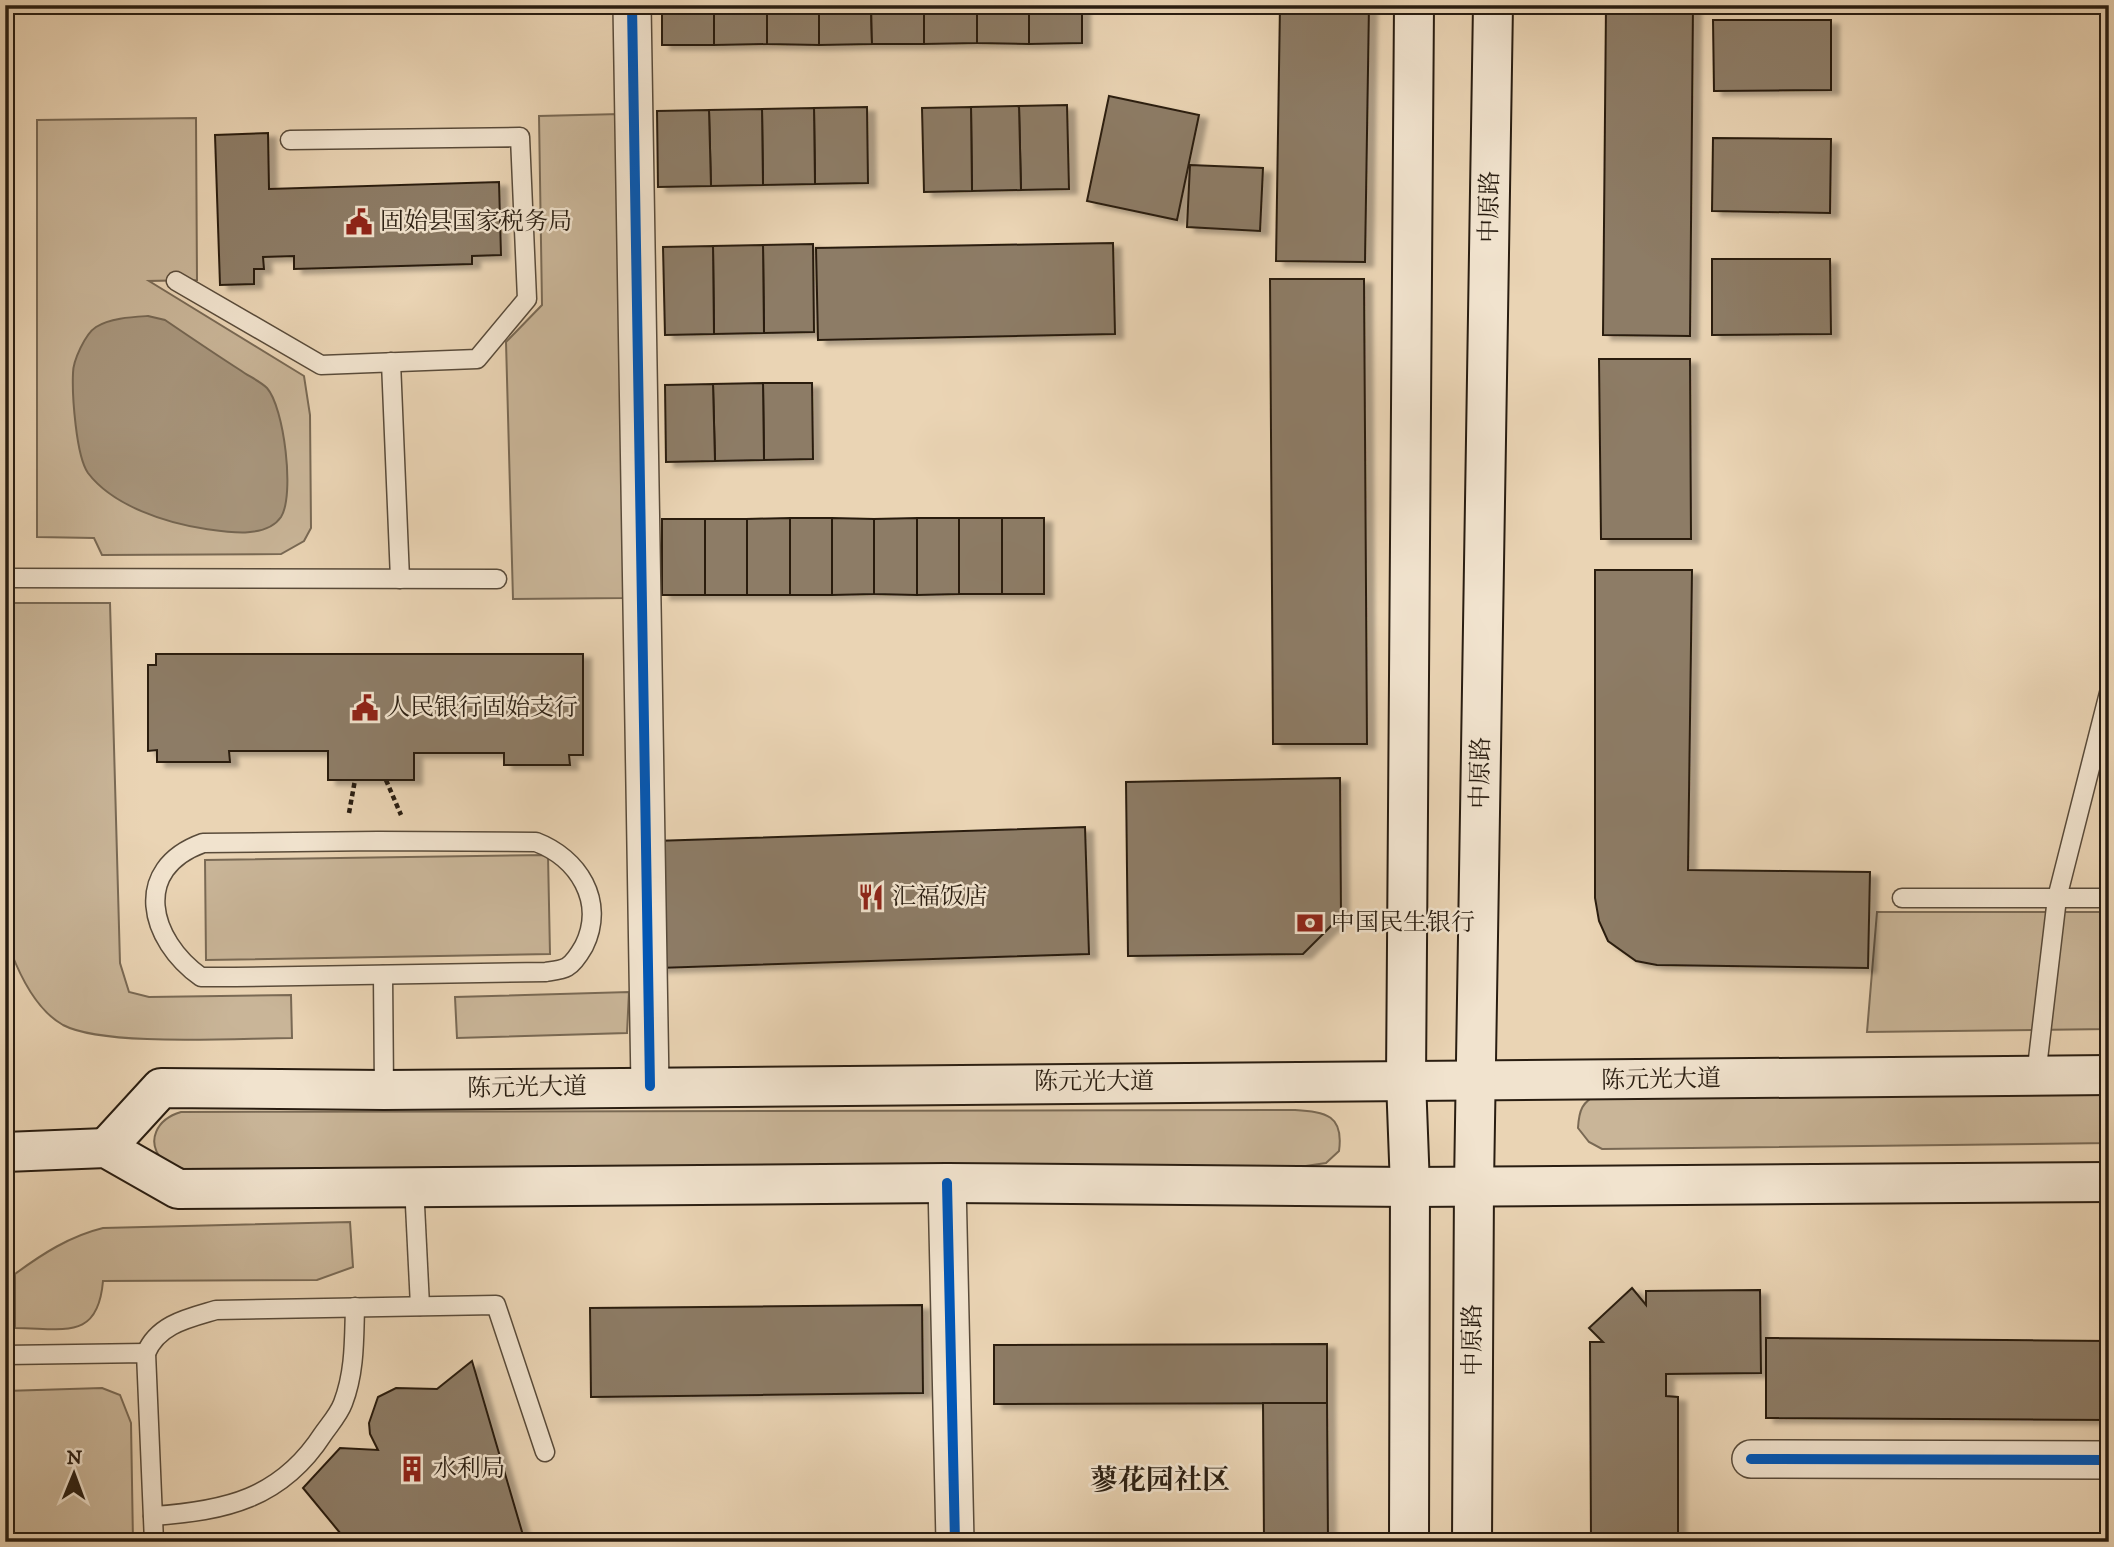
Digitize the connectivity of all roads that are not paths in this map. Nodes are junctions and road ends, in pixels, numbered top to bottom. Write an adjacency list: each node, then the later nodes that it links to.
1 (632, 5): 19 (street)
2 (1414, 5): 17 (main road)
3 (1493, 5): 18 (main road, 中原路)
4 (290, 140): 6 (lane)
5 (176, 281): 6 (lane)
6 (391, 362): 8 (lane)
7 (5, 578): 8 (lane)
8 (400, 579): 9 (lane)
9 (497, 579)
10 (2109, 693): 12 (lane)
11 (1902, 898): 12 (lane)
12 (2057, 898): 13 (lane); 16 (lane)
13 (2109, 898)
14 (383, 975): 14 (lane); 20 (lane)
15 (2109, 1075): 16 (main road, 陈元光大道)
16 (2036, 1076): 18 (main road, 陈元光大道)
17 (1405, 1080): 18 (main road, 陈元光大道); 19 (main road, 陈元光大道); 27 (main road)
18 (1476, 1082): 26 (main road, 中原路)
19 (650, 1086): 20 (main road, 陈元光大道)
20 (384, 1090): 21 (main road, 陈元光大道)
21 (106, 1148): 22 (main road); 25 (main road)
22 (5, 1152)
23 (2109, 1182): 26 (main road)
24 (947, 1183): 25 (main road); 27 (main road); 37 (street)
25 (414, 1185): 28 (lane)
26 (1474, 1185): 27 (main road); 39 (main road, 中原路)
27 (1410, 1187): 38 (main road)
28 (420, 1306): 29 (lane); 32 (lane)
29 (355, 1307): 30 (lane); 35 (lane)
30 (146, 1353): 31 (lane); 35 (lane)
31 (5, 1355)
32 (545, 1452)
33 (1751, 1458): 34 (street)
34 (2109, 1460)
35 (153, 1516): 36 (lane)
36 (154, 1542)
37 (955, 1542)
38 (1409, 1542)
39 (1472, 1542)

